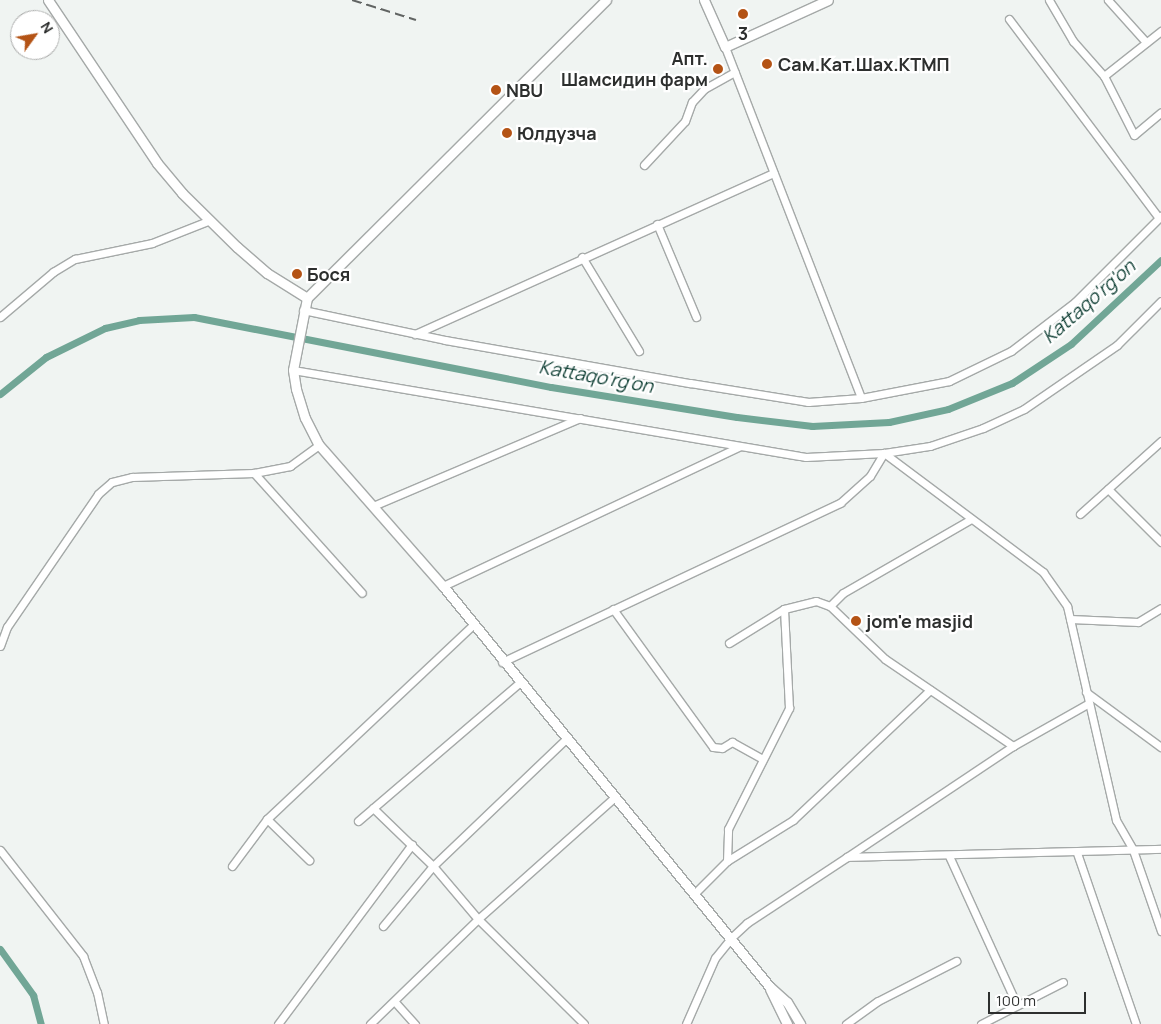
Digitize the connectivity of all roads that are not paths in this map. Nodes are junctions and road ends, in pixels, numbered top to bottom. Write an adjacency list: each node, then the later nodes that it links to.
1 (48, 0): 17 (main road)
2 (606, 0): 20 (main road)
3 (704, 0): 10 (main road)
4 (828, 0): 10 (main road)
5 (1049, 0): 12 (street)
6 (1108, 0): 9 (street)
7 (1009, 19): 16 (street)
8 (1161, 31): 9 (street)
9 (1146, 42): 12 (street)
10 (725, 47): 11 (street)
11 (735, 72): 14 (street); 15 (street)
12 (1104, 76): 13 (street)
13 (1161, 112)
14 (644, 165)
15 (774, 172): 18 (street); 28 (street)
16 (1160, 217): 28 (street)
17 (208, 221): 20 (main road); 23 (street)
18 (657, 224): 19 (street); 24 (street)
19 (582, 257): 25 (street); 26 (street)
20 (307, 298): 22 (main road)
21 (1161, 301): 33 (street)
22 (304, 310): 25 (street); 27 (main road)
23 (0, 317)
24 (696, 317)
25 (415, 334): 28 (street)
26 (639, 352)
27 (293, 370): 29 (street); 31 (main road)
28 (861, 398)
29 (580, 418): 32 (street); 36 (street)
30 (1161, 441): 35 (street)
31 (319, 445): 34 (street); 36 (main road)
32 (740, 445): 33 (street); 40 (street)
33 (884, 454): 38 (street); 44 (street)
34 (254, 473): 41 (street); 49 (street)
35 (1108, 488): 37 (street); 39 (street)
36 (373, 506): 40 (main road)
37 (1080, 514)
38 (971, 519): 42 (street); 46 (street)
39 (1161, 542)
40 (443, 586): 47 (main road)
41 (362, 593)
42 (830, 606): 45 (street); 52 (street)
43 (1161, 608): 46 (street)
44 (613, 609): 50 (street); 58 (street)
45 (784, 609): 48 (street); 58 (street)
46 (1070, 619): 53 (street)
47 (474, 625): 50 (main road); 61 (street)
48 (729, 643)
49 (0, 646)
50 (502, 662): 51 (main road)
51 (519, 683): 55 (main road); 60 (street)
52 (930, 690): 56 (street); 71 (street)
53 (1086, 692): 54 (street); 57 (street)
54 (1089, 703): 56 (street); 66 (street)
55 (565, 740): 59 (main road); 73 (street)
56 (1013, 746): 69 (street)
57 (1161, 747)
58 (763, 759): 71 (street)
59 (614, 798): 74 (main road); 75 (street)
60 (374, 808): 62 (street); 63 (street)
61 (267, 819): 70 (street); 72 (street)
62 (358, 821)
63 (412, 844): 73 (street); 85 (street)
64 (1161, 849): 66 (street)
65 (0, 850): 84 (street)
66 (1133, 850): 67 (street); 77 (street)
67 (1077, 853): 68 (street); 94 (street)
68 (949, 856): 69 (street); 83 (street)
69 (847, 858): 78 (street)
70 (308, 860)
71 (727, 861): 74 (street)
72 (232, 866)
73 (433, 866): 75 (street); 76 (street)
74 (694, 894): 78 (main road)
75 (478, 919): 82 (street); 88 (street)
76 (383, 926)
77 (1161, 931)
78 (732, 937): 81 (main road); 89 (street)
79 (956, 961): 92 (street)
80 (1063, 982): 83 (street)
81 (769, 986): 90 (main road); 91 (main road)
82 (394, 1002): 86 (street); 87 (street)
83 (1017, 1005): 93 (street)
84 (104, 1024)
85 (278, 1024)
86 (370, 1024)
87 (415, 1024)
88 (584, 1024)
89 (686, 1024)
90 (787, 1024)
91 (800, 1024)
92 (846, 1024)
93 (981, 1024)
94 (1136, 1024)

